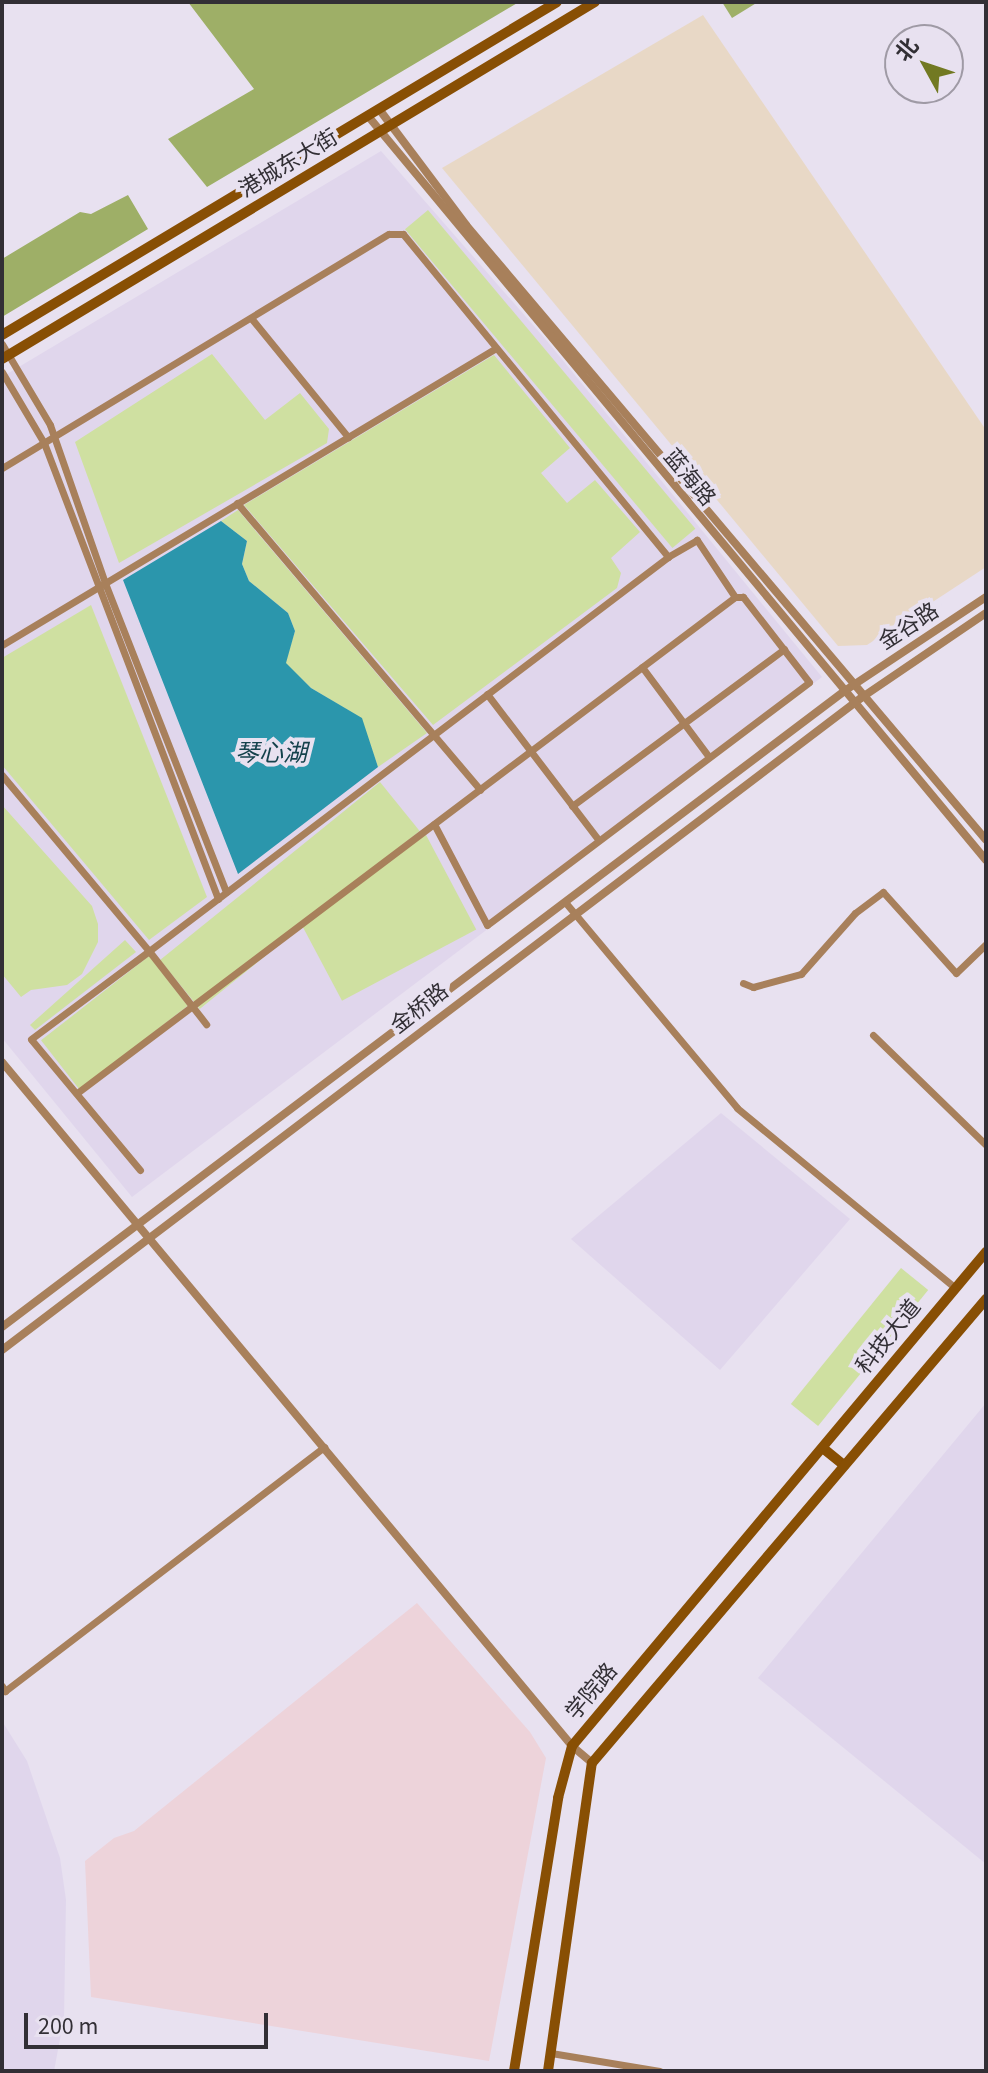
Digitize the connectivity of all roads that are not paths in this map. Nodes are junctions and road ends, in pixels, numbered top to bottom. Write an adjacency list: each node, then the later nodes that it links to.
1 (557, 2): 3 (main road, 港城东大街)
2 (595, 2): 5 (main road, 港城东大街)
3 (379, 109): 4 (main road, 港城东大街); 5 (street, 蓝海路)
4 (368, 116): 6 (street, 蓝海路); 8 (main road, 港城东大街)
5 (390, 125): 6 (main road, 港城东大街); 27 (street, 蓝海路)
6 (379, 133): 11 (main road, 港城东大街); 28 (street, 蓝海路)
7 (251, 318): 10 (street); 13 (street); 14 (street)
8 (2, 335)
9 (2, 344): 11 (street)
10 (496, 348): 14 (street); 18 (street)
11 (5, 358): 13 (street)
12 (2, 372): 15 (street)
13 (54, 436): 15 (street); 19 (street)
14 (348, 437): 17 (street)
15 (44, 443): 16 (street); 20 (street)
16 (2, 468)
17 (237, 503): 19 (street); 32 (street)
18 (668, 557): 21 (street); 29 (street)
19 (105, 583): 20 (street); 42 (street)
20 (96, 588): 24 (street); 43 (street)
21 (735, 597): 25 (street); 26 (street)
22 (986, 597): 27 (street, 金谷路)
23 (986, 613): 30 (street, 金谷路)
24 (2, 645)
25 (784, 649): 34 (street); 37 (street)
26 (642, 667): 33 (street); 34 (street)
27 (852, 686): 28 (street, 金桥路); 30 (street, 蓝海路)
28 (843, 692): 31 (street, 蓝海路); 44 (street, 金桥路)
29 (487, 694): 32 (street); 33 (street)
30 (861, 698): 31 (street, 金桥路); 39 (street, 蓝海路)
31 (853, 704): 41 (street, 蓝海路); 45 (street, 金桥路)
32 (434, 735): 36 (street); 42 (street)
33 (531, 752): 36 (street); 37 (street)
34 (709, 757): 40 (street)
35 (2, 775): 47 (street)
36 (480, 790): 38 (street)
37 (572, 806): 40 (street)
38 (434, 824): 40 (street); 52 (street)
39 (984, 835)
40 (597, 838)
41 (986, 860)
42 (226, 892): 43 (street)
43 (218, 899): 47 (street)
44 (565, 902): 45 (street); 55 (street, 金桥路)
45 (574, 913): 56 (street, 金桥路); 58 (street)
46 (986, 944): 48 (street)
47 (149, 951): 49 (street); 52 (street)
48 (743, 983)
49 (206, 1024)
50 (873, 1035): 53 (street)
51 (2, 1062): 55 (street)
52 (77, 1093): 54 (street)
53 (986, 1145)
54 (140, 1170)
55 (139, 1224): 56 (street); 60 (street, 金桥路)
56 (151, 1239): 61 (street, 金桥路); 62 (street)
57 (986, 1252): 58 (main road, 科技大道)
58 (955, 1288): 63 (main road, 科技大道)
59 (986, 1299): 64 (main road)
60 (2, 1327)
61 (2, 1350)
62 (324, 1447): 65 (street); 66 (street)
63 (824, 1449): 64 (main road); 66 (main road, 学院路)
64 (844, 1465): 67 (main road, 学院路)
65 (2, 1686)
66 (572, 1746): 67 (street); 69 (main road, 学院路)
67 (592, 1763): 68 (main road)
68 (551, 2053): 70 (main road); 71 (street)
69 (514, 2071)
70 (548, 2071)
71 (660, 2071)

